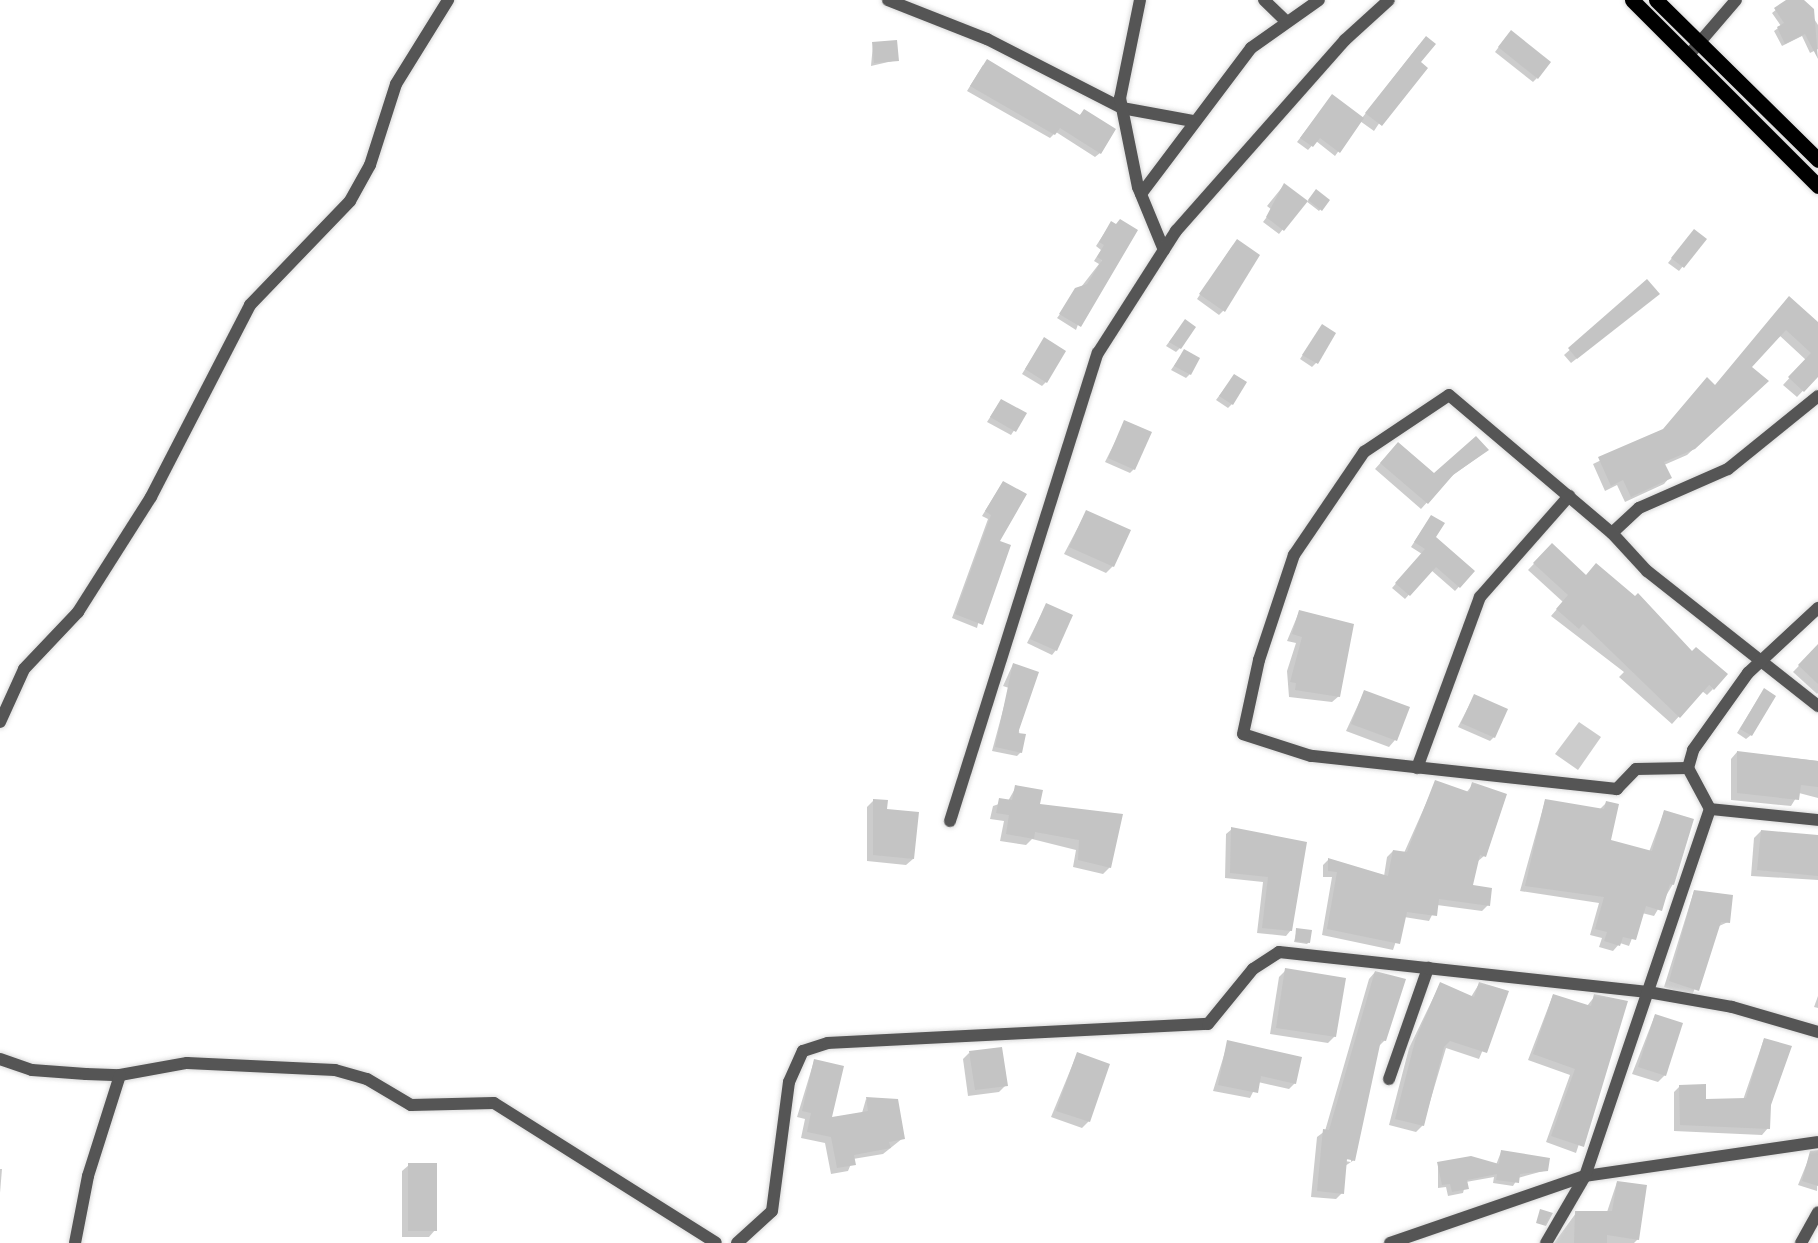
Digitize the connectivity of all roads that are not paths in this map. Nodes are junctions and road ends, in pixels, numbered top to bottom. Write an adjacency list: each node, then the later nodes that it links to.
1 (448, 0): 25 (street)
2 (888, 0): 13 (street)
3 (1140, 0): 13 (street)
4 (1264, 0): 10 (street)
5 (1319, 0): 10 (street)
6 (1389, 0): 18 (street)
7 (1632, 0): 12 (main road)
8 (1656, 0): 11 (main road)
9 (1736, 0): 11 (street)
10 (1285, 20): 14 (street)
11 (1699, 43): 12 (street); 15 (main road)
12 (1688, 57): 16 (main road)
13 (1122, 108): 14 (street); 17 (street)
14 (1193, 121): 17 (street)
15 (1818, 160)
16 (1818, 186)
17 (1141, 194): 18 (street)
18 (1164, 250): 30 (street)
19 (1818, 396): 21 (street)
20 (1569, 496): 21 (street); 26 (street); 26 (street)
21 (1611, 533): 23 (street)
22 (1818, 608): 23 (street)
23 (1764, 659): 24 (street); 27 (street)
24 (1818, 706)
25 (0, 722)
26 (1417, 768): 27 (street)
27 (1689, 768): 28 (street)
28 (1710, 808): 29 (street); 32 (street)
29 (1818, 820)
30 (950, 822)
31 (1428, 968): 32 (street); 36 (street); 42 (street)
32 (1648, 992): 33 (street); 38 (street)
33 (1818, 1032)
34 (0, 1059): 35 (street)
35 (120, 1075): 40 (street); 41 (street)
36 (1389, 1079)
37 (1818, 1142): 38 (street)
38 (1585, 1176): 43 (street); 44 (street)
39 (1818, 1212): 45 (street)
40 (75, 1243)
41 (716, 1243)
42 (737, 1243)
43 (1390, 1243)
44 (1546, 1243)
45 (1801, 1243)

